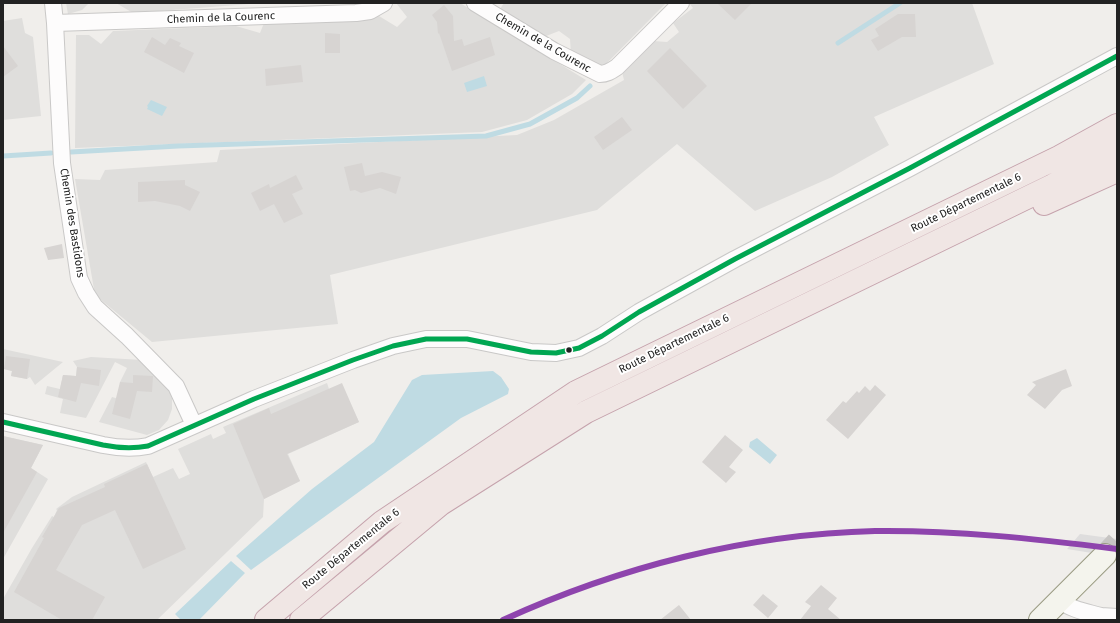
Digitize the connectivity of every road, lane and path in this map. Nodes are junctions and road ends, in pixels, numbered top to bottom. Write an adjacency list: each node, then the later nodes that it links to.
1 (53, 3): 5 (street, Chemin des Bastidons)
2 (384, 3): 5 (street, Chemin de la Courenc)
3 (475, 3): 4 (street, Chemin de la Courenc)
4 (681, 3)
5 (55, 23): 11 (street, Chemin des Bastidons)
6 (1117, 56): 11 (street)
7 (1115, 132): 9 (highway, Route Départementale 6); 15 (highway, Route Départementale 6)
8 (1117, 171): 9 (highway)
9 (880, 270): 16 (highway, Route Départementale 6)
10 (3, 422): 11 (street)
11 (194, 425)
12 (1105, 555): 13 (main road)
13 (1060, 600): 14 (street); 17 (main road)
14 (1102, 618)
15 (266, 620)
16 (300, 620)
17 (1040, 620)

